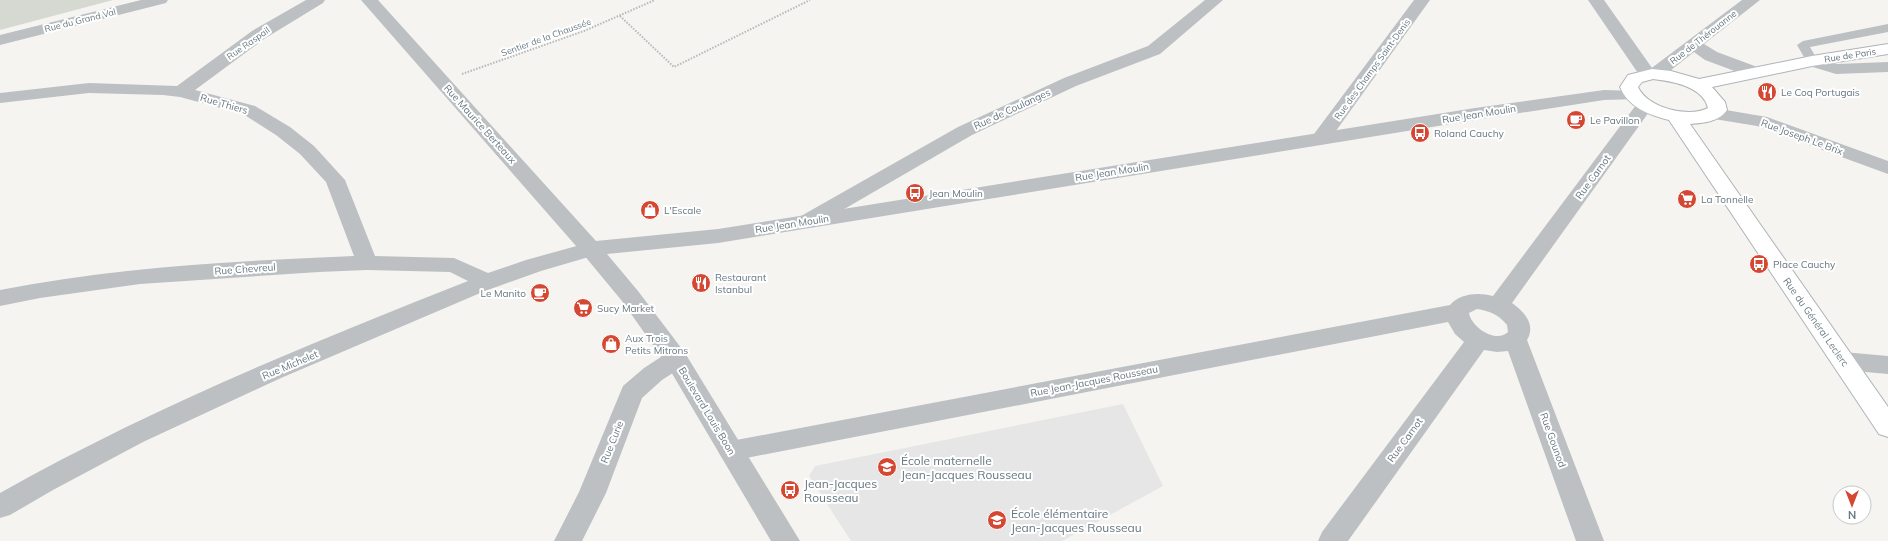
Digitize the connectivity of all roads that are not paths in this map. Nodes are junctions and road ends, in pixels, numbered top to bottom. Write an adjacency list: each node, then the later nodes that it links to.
1 (160, 0): 9 (street, Rue du Grand Val)
2 (317, 0): 17 (street, Rue Raspail)
3 (369, 0): 25 (street, Rue Maurice Berteaux)
4 (1215, 0): 24 (street, Rue de Coulanges)
5 (1422, 0): 22 (street, Rue des Champs Saint-Denis)
6 (1596, 0): 15 (street)
7 (1752, 0): 10 (street, Rue de Thérouanne)
8 (1888, 28): 12 (lane)
9 (0, 40)
10 (1694, 44): 14 (street); 15 (street, Rue de Thérouanne)
11 (1888, 48): 12 (main road, Rue de Paris)
12 (1812, 61): 13 (street, Rue de Paris); 14 (main road, Rue de Paris)
13 (1888, 67)
14 (1754, 72): 16 (main road, Rue de Paris)
15 (1652, 75): 16 (main road); 19 (main road)
16 (1696, 85): 20 (main road)
17 (181, 92): 18 (street, Rue Thiers); 26 (street, Rue Thiers)
18 (0, 98)
19 (1639, 100): 21 (main road); 22 (street, Rue Jean Moulin); 29 (street, Rue Carnot)
20 (1714, 114): 21 (main road); 23 (street, Rue Joseph Le Brix)
21 (1676, 117): 34 (main road, Rue du Général Leclerc)
22 (1321, 138): 24 (street, Rue Jean Moulin)
23 (1888, 168)
24 (808, 221): 25 (street, Rue Jean Moulin)
25 (591, 248): 27 (street, Rue Michelet); 33 (street, Boulevard Louis Boon)
26 (367, 263): 27 (street, Rue Chevreul); 28 (street, Rue Chevreul)
27 (487, 282): 38 (street, Rue Michelet)
28 (0, 298)
29 (1498, 306): 30 (street); 32 (street)
30 (1457, 312): 31 (street); 37 (street, Rue Jean-Jacques Rousseau)
31 (1479, 339): 32 (street); 41 (street, Rue Carnot)
32 (1515, 339): 42 (street, Rue Gounod)
33 (676, 359): 37 (street, Boulevard Louis Boon); 39 (street, Rue Curie)
34 (1843, 361): 35 (street); 36 (main road, Rue du Général Leclerc)
35 (1888, 365)
36 (1888, 427)
37 (731, 451): 40 (street, Boulevard Louis Boon)
38 (0, 507)
39 (568, 541)
40 (786, 541)
41 (1332, 541)
42 (1590, 541)

